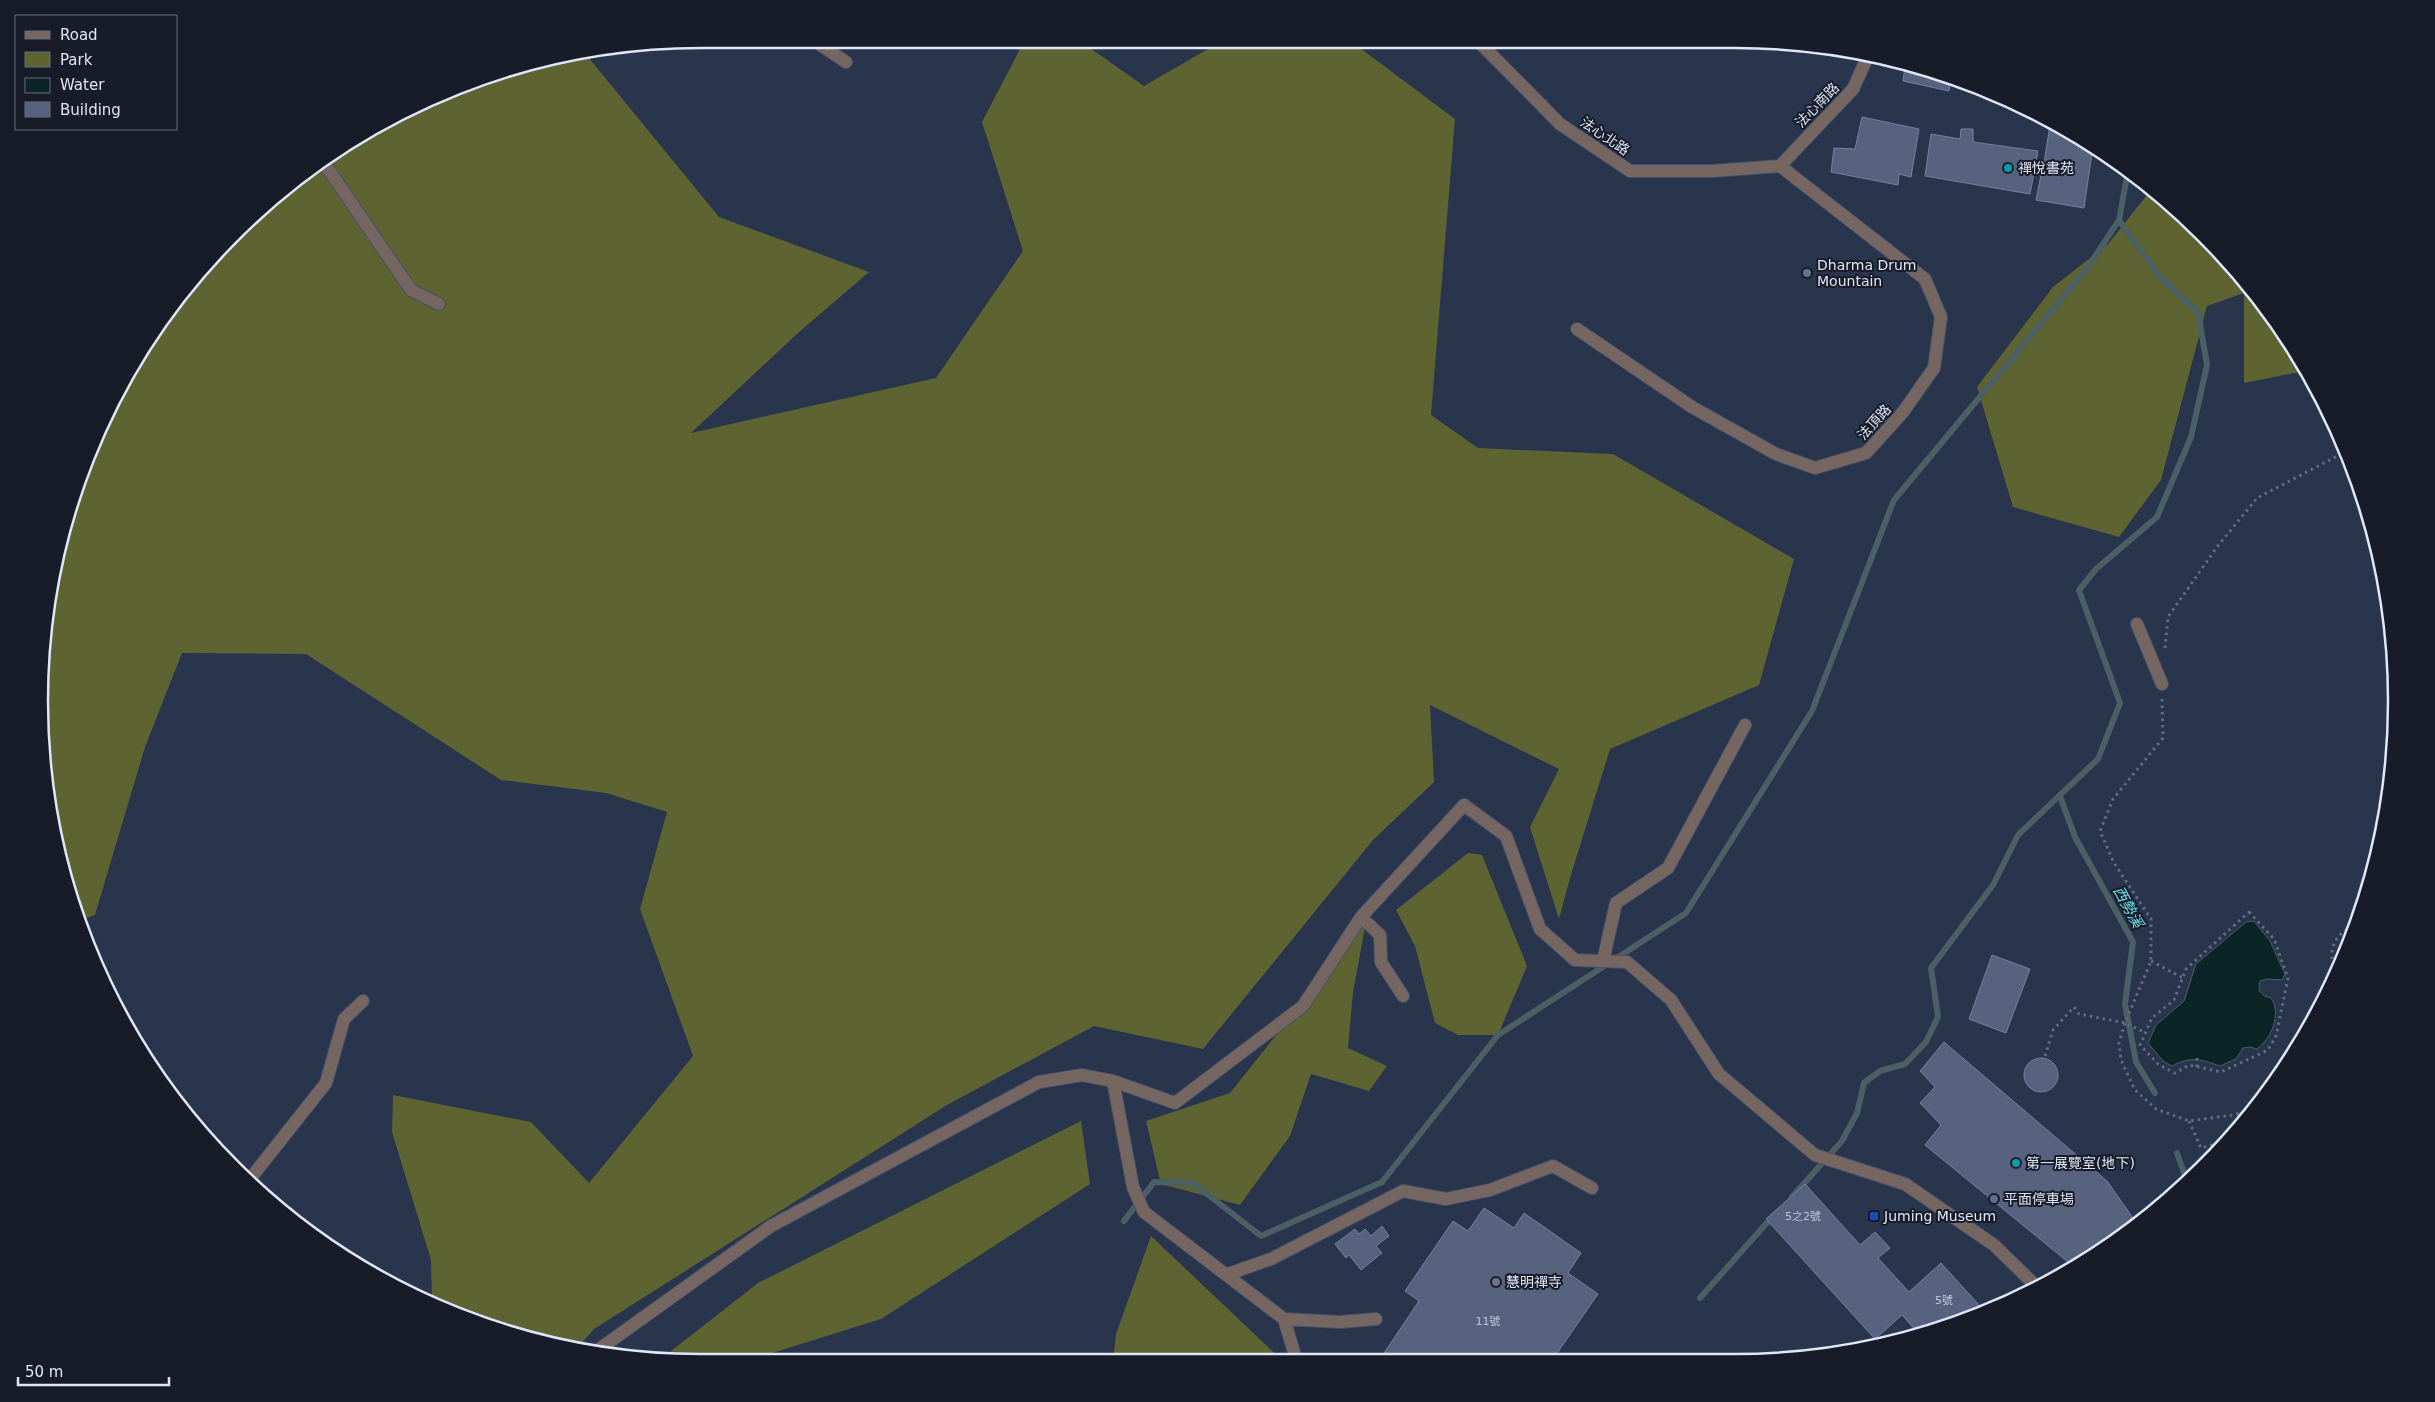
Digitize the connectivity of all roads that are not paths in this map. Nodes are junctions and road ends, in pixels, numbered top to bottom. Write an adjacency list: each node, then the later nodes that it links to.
1 (825, 48): 4 (street)
2 (1485, 48): 6 (street, 法心北路)
3 (1866, 61): 6 (street, 法心南路)
4 (846, 62)
5 (326, 166): 7 (street)
6 (1780, 166): 8 (street, 法頂路)
7 (439, 304)
8 (1577, 328)
9 (2137, 624): 10 (street)
10 (2162, 684)
11 (1745, 725): 13 (street)
12 (1361, 917): 13 (street); 14 (street); 16 (street)
13 (1603, 961): 20 (street)
14 (1403, 996)
15 (363, 1001): 17 (street)
16 (1113, 1081): 19 (street); 23 (street)
17 (253, 1176)
18 (1592, 1188): 19 (street)
19 (1228, 1274): 21 (street)
20 (2032, 1282)
21 (1284, 1319): 22 (street); 24 (street)
22 (1376, 1319)
23 (603, 1347)
24 (1295, 1354)

